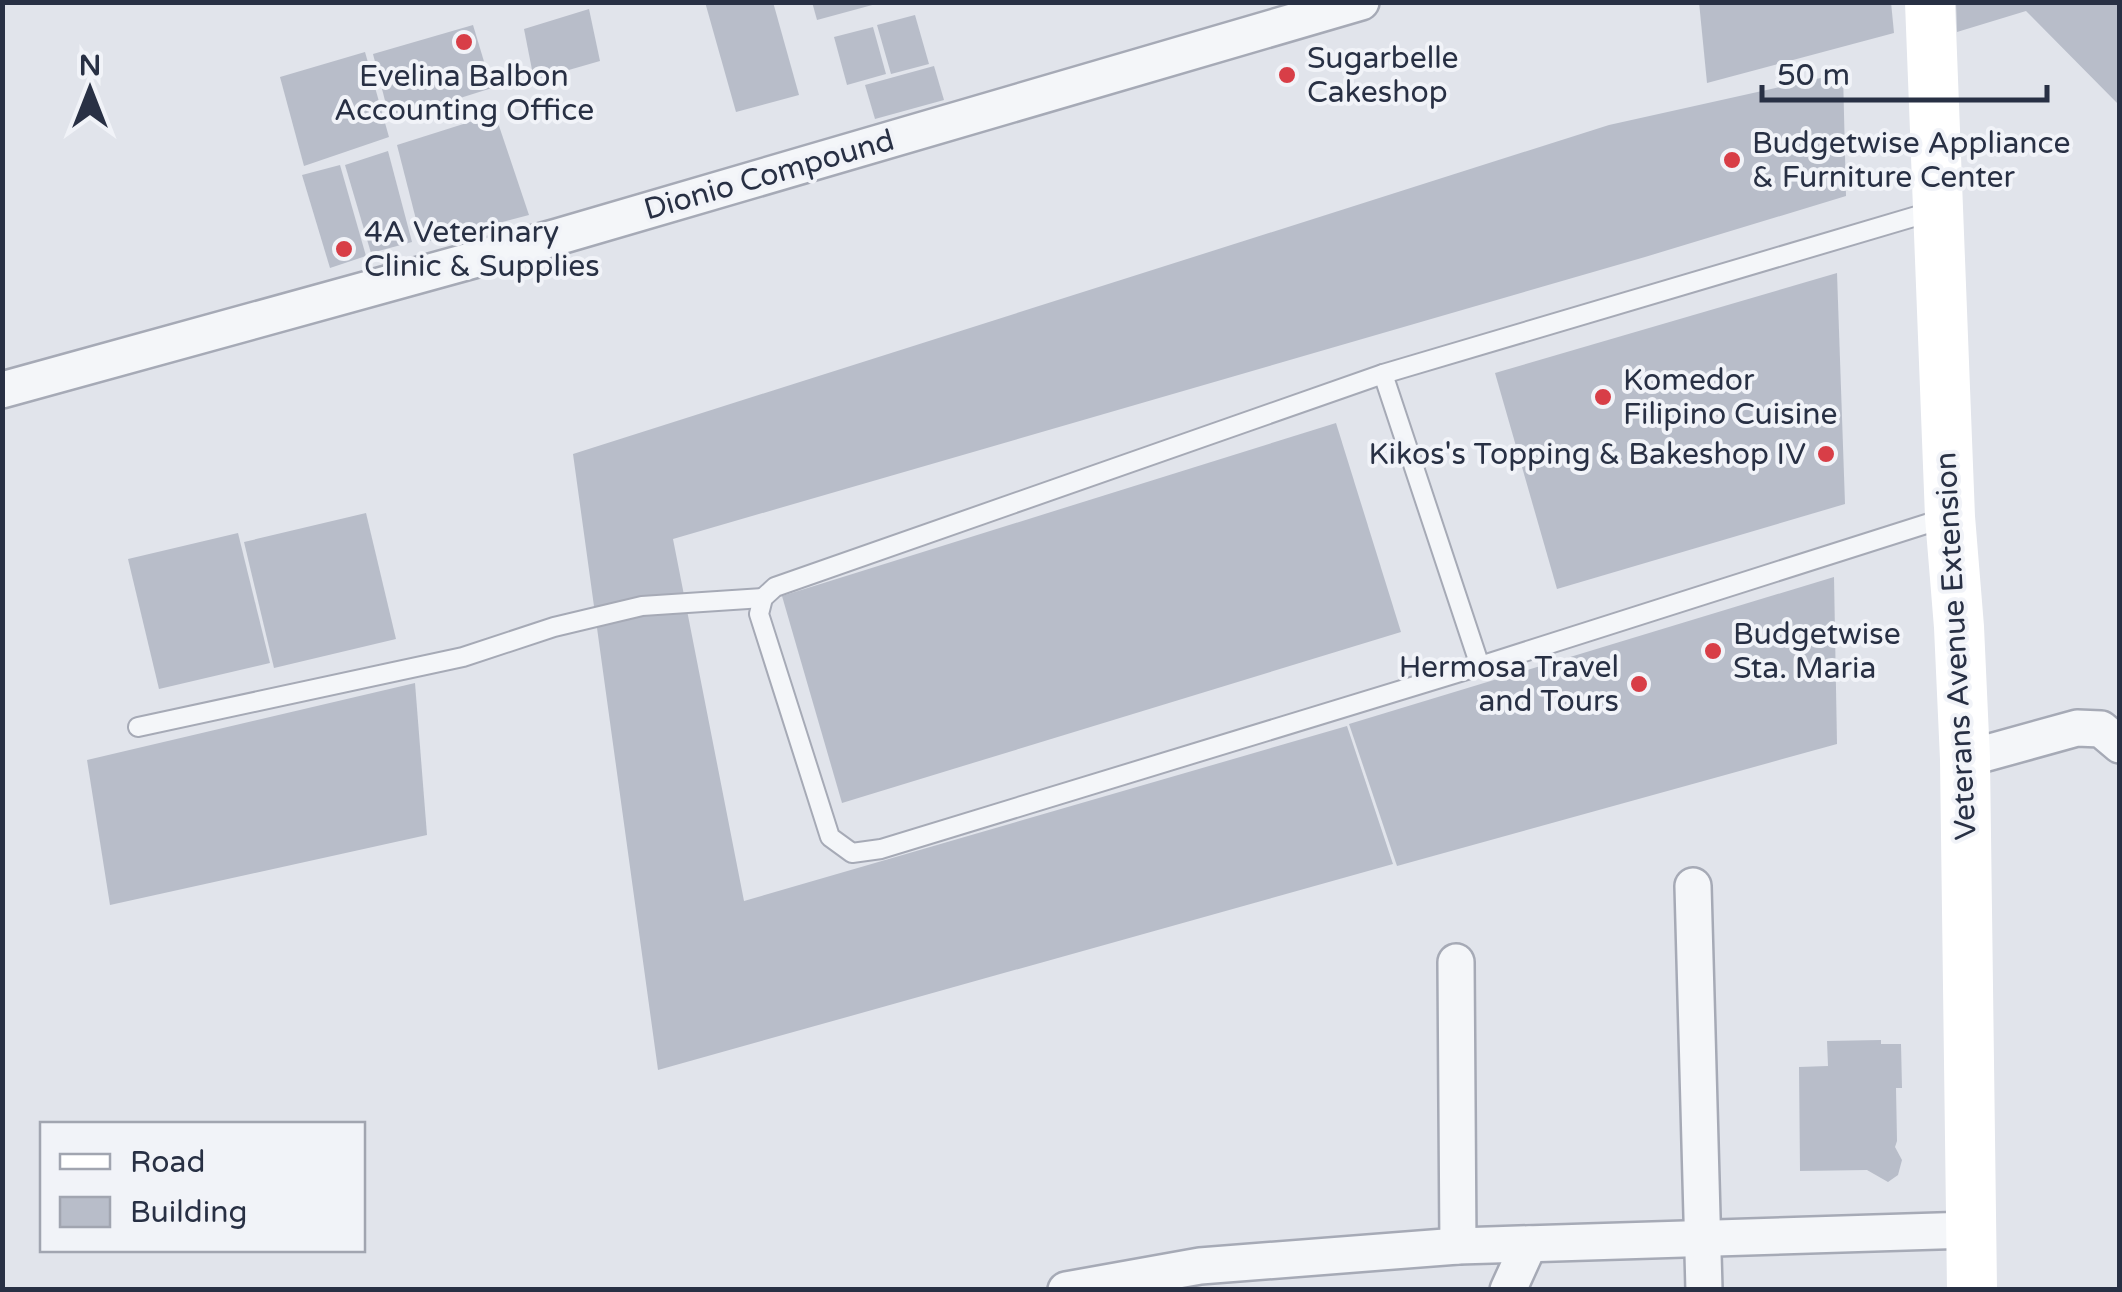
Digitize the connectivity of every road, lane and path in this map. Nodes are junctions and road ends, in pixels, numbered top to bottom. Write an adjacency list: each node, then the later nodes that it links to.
1 (1361, 2): 5 (street, Dionio Compound)
2 (1930, 2): 3 (main road, Veterans Avenue Extension)
3 (1939, 209): 4 (lane); 6 (main road, Veterans Avenue Extension)
4 (1382, 374): 7 (lane); 8 (lane)
5 (2, 390)
6 (1950, 517): 8 (lane); 11 (main road, Veterans Avenue Extension)
7 (763, 598): 8 (lane); 9 (lane)
8 (1480, 666)
9 (138, 727)
10 (2120, 745): 11 (street)
11 (1964, 759): 14 (main road, Veterans Avenue Extension)
12 (1693, 886): 15 (street)
13 (1456, 962): 17 (street)
14 (1970, 1230): 15 (street); 22 (main road, Veterans Avenue Extension)
15 (1702, 1240): 16 (street); 21 (street)
16 (1530, 1244): 17 (street); 20 (street)
17 (1458, 1246): 18 (street)
18 (1200, 1278): 19 (street)
19 (1066, 1290)
20 (1508, 1290)
21 (1704, 1290)
22 (1972, 1290)

